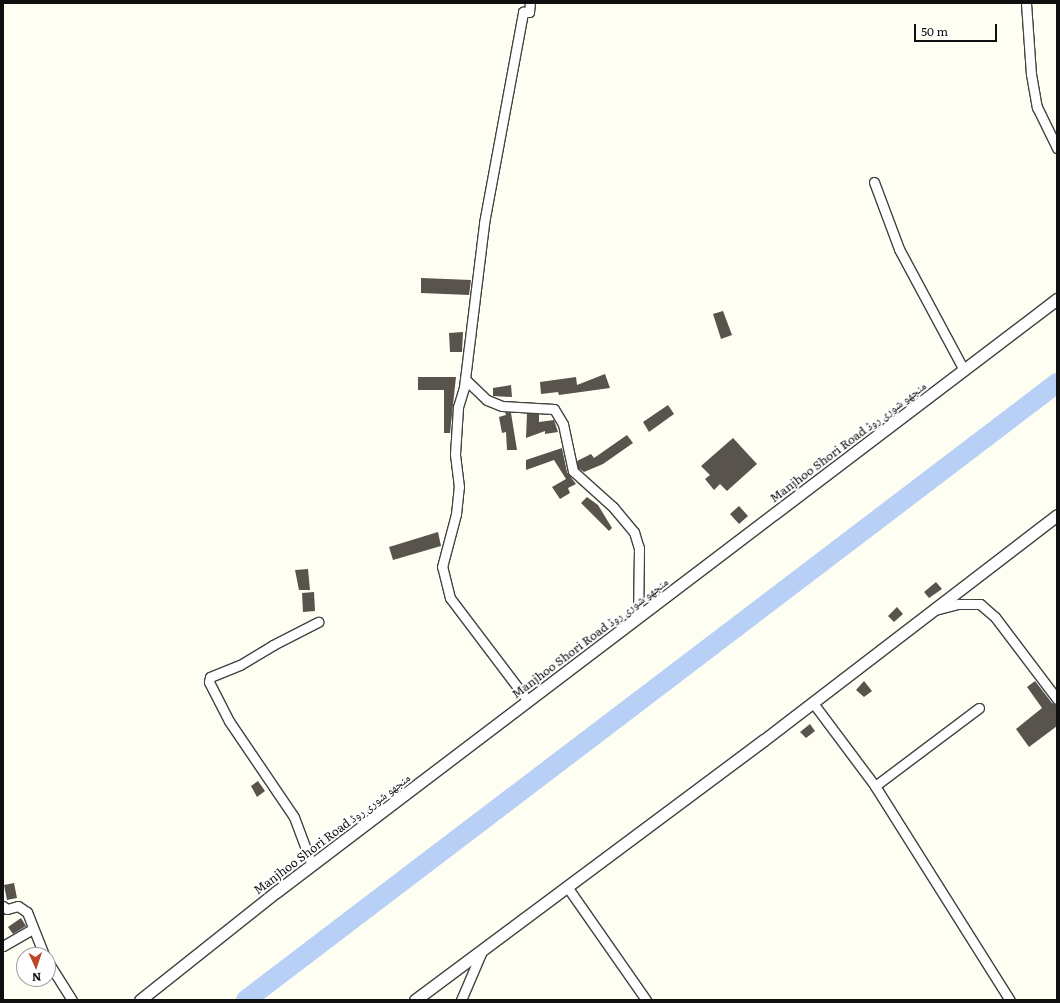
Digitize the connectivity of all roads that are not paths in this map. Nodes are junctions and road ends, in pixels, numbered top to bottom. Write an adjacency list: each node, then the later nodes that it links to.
1 (530, 3): 7 (street)
2 (1026, 3): 3 (street)
3 (1057, 148)
4 (874, 182): 6 (street)
5 (1057, 299): 6 (street, Manjhoo Shori Road منجھو شوری روڈ)
6 (964, 370): 10 (street, Manjhoo Shori Road منجھو شوری روڈ)
7 (464, 379): 10 (street); 13 (street)
8 (1057, 515): 9 (street)
9 (935, 610): 12 (street); 14 (street)
10 (638, 618): 13 (street, Manjhoo Shori Road منجھو شوری روڈ)
11 (318, 622): 17 (street)
12 (1057, 699)
13 (528, 701): 17 (street, Manjhoo Shori Road منجھو شوری روڈ)
14 (813, 703): 16 (street); 18 (street)
15 (979, 708): 16 (street)
16 (875, 786): 30 (street)
17 (312, 865): 26 (street, Manjhoo Shori Road منجھو شوری روڈ)
18 (568, 888): 23 (street); 29 (street)
19 (3, 906): 20 (street)
20 (33, 929): 21 (street); 22 (street)
21 (3, 946)
22 (41, 947)
23 (482, 951): 27 (street); 28 (street)
24 (56, 975): 25 (street)
25 (72, 1000)
26 (140, 1000)
27 (415, 1000)
28 (461, 1000)
29 (646, 1000)
30 (1010, 1000)

